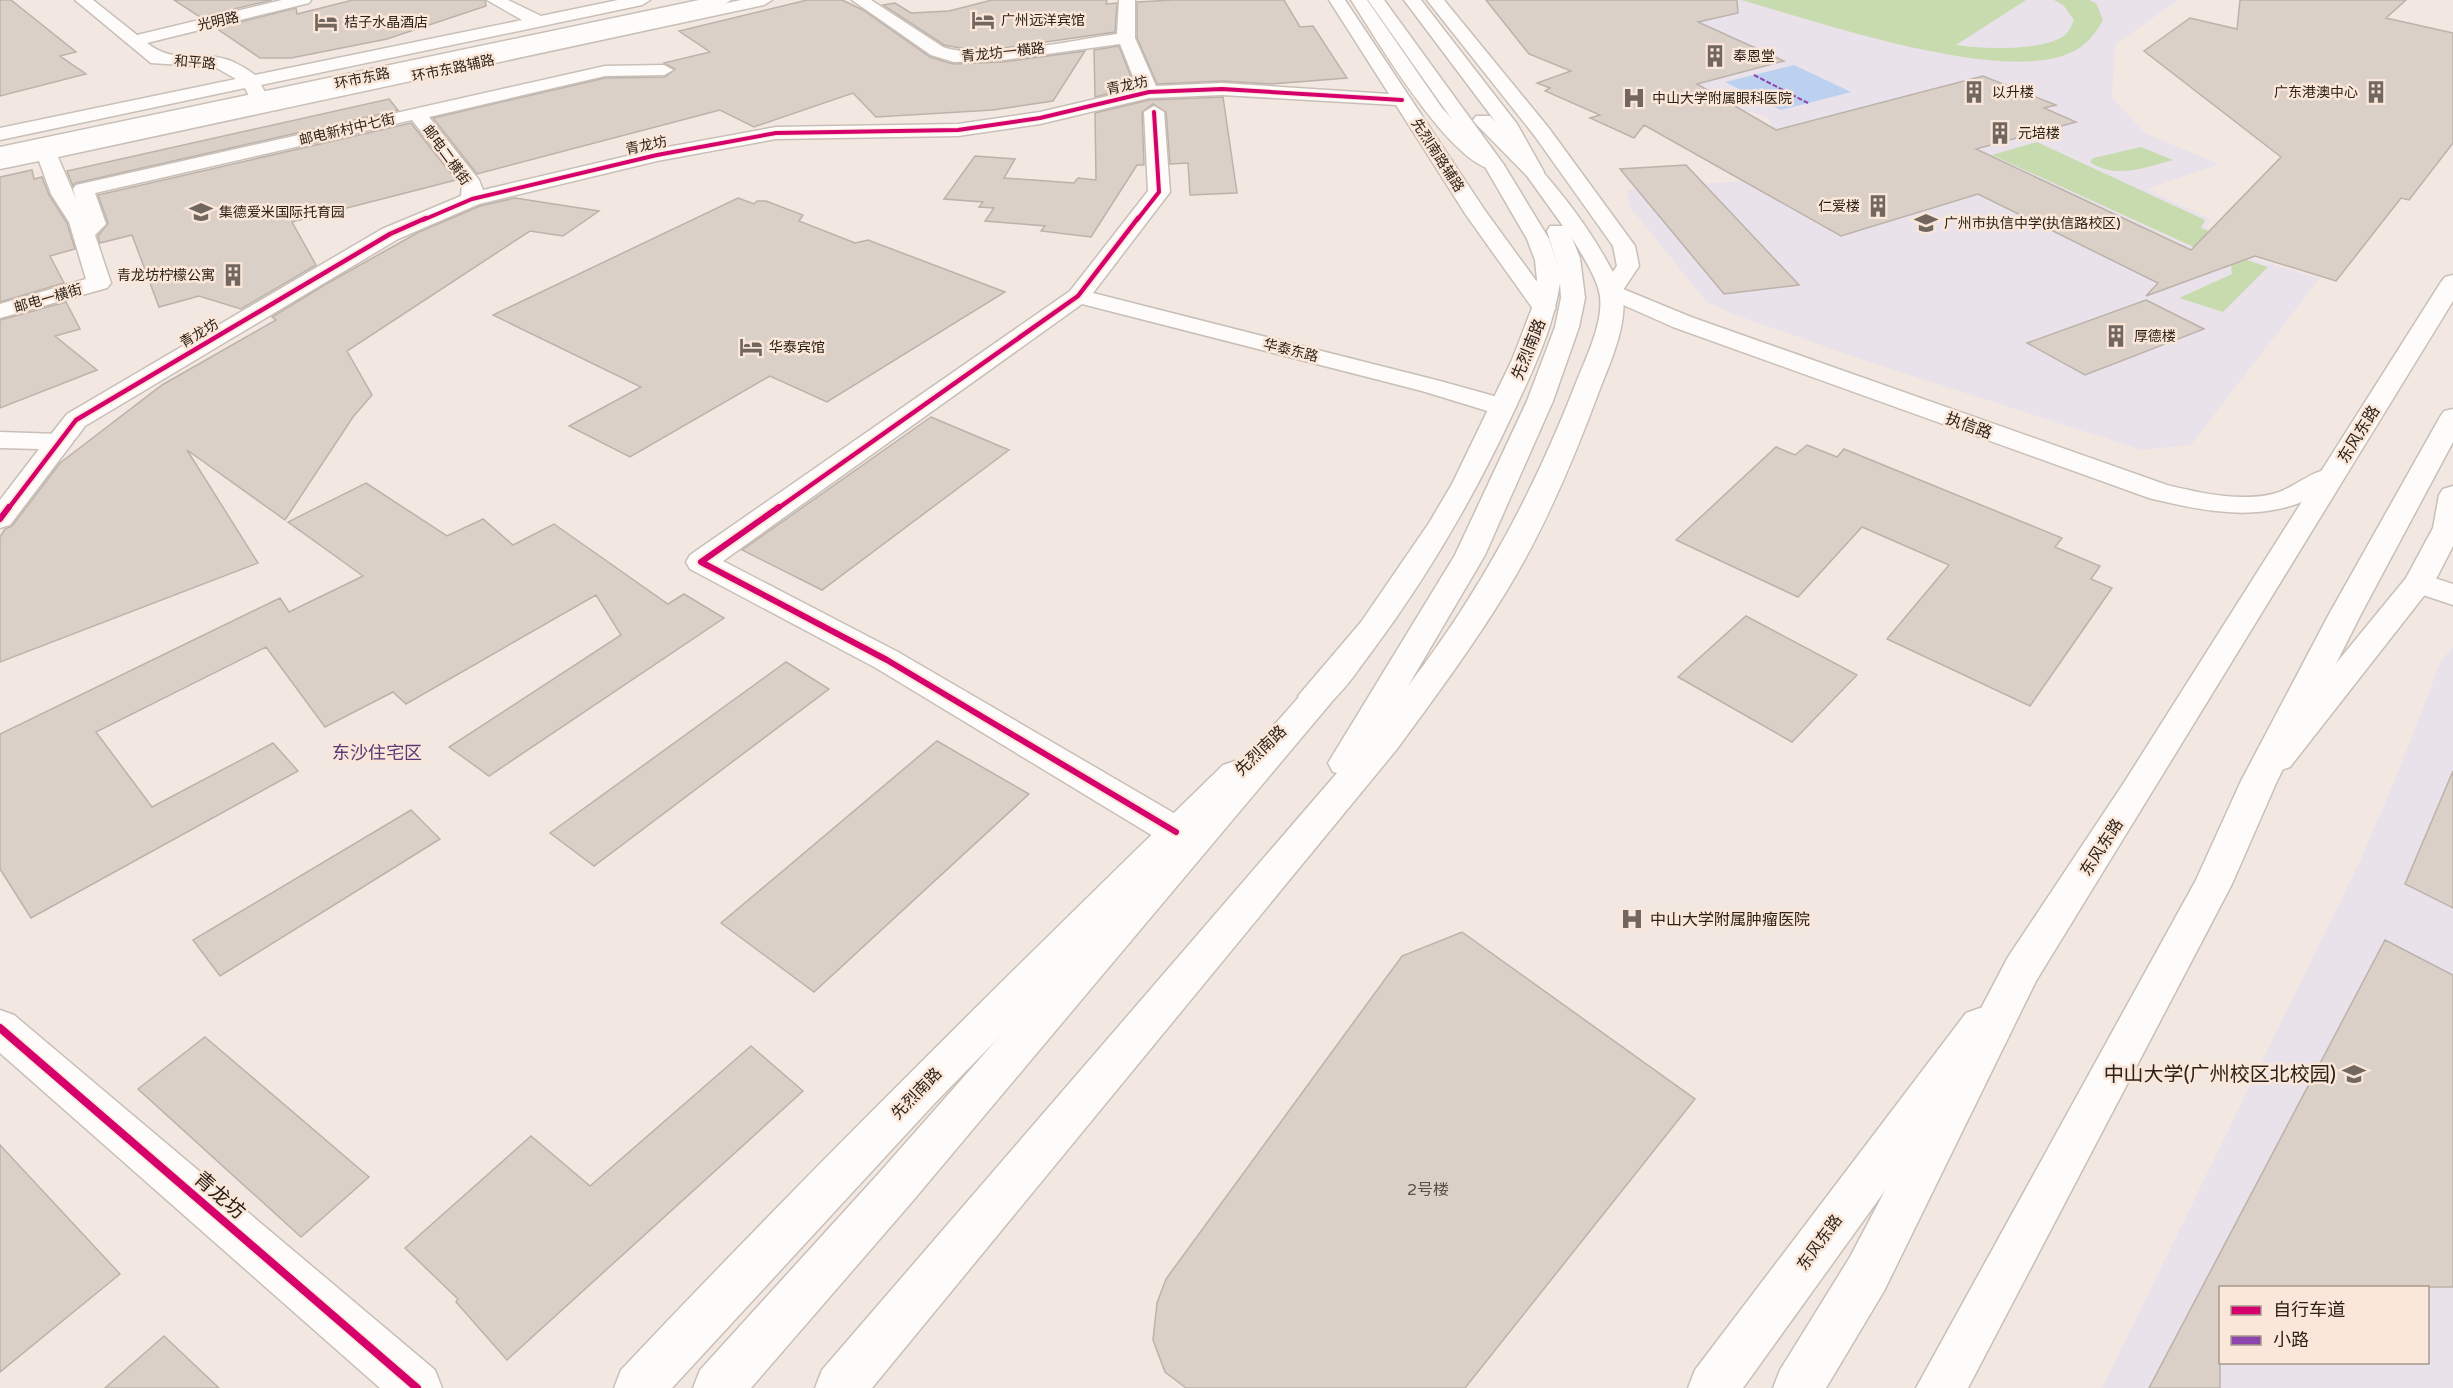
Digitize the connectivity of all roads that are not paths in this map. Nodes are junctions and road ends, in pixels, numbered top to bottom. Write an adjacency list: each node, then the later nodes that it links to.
1 (83, 0): 18 (main road, 和平路)
2 (303, 0): 18 (main road, 光明路)
3 (495, 0): 16 (main road)
4 (642, 0): 16 (main road, 环市东路辅路)
5 (686, 0): 22 (main road, 环市东路)
6 (723, 0): 29 (main road, 环市东路)
7 (764, 0): 30 (main road, 环市东路辅路)
8 (860, 0): 17 (main road, 青龙坊一横路)
9 (1127, 0): 17 (main road)
10 (1337, 0): 23 (main road, 先烈南路辅路)
11 (1359, 0): 28 (main road)
12 (1376, 0): 19 (main road, 先烈南路)
13 (1390, 0): 19 (main road, 先烈南路)
14 (1412, 0): 32 (main road)
15 (1435, 0): 36 (main road)
16 (540, 22): 22 (main road, 环市东路辅路)
17 (1126, 38): 24 (main road)
18 (132, 40): 21 (main road, 和平路)
19 (1428, 60): 28 (main road, 先烈南路); 28 (main road, 先烈南路)
20 (664, 69): 25 (main road, 邮电新村中七街)
21 (148, 87): 22 (main road, 环市东路); 22 (main road, 和平路); 26 (main road); 27 (main road, 环市东路)
22 (254, 87)
23 (1402, 100): 24 (main road, 青龙坊); 38 (main road, 先烈南路辅路)
24 (1151, 102): 33 (main road, 青龙坊); 37 (main road)
25 (416, 113): 33 (main road, 邮电二横街); 34 (main road, 邮电新村中七街)
26 (0, 134)
27 (0, 144)
28 (1495, 151): 32 (main road, 先烈南路); 38 (main road, 先烈南路); 53 (main road, 先烈南路)
29 (0, 153)
30 (47, 154): 31 (main road, 环市东路辅路); 34 (main road, 邮电一横街)
31 (0, 163)
32 (1534, 172): 36 (main road, 先烈南路)
33 (472, 199): 43 (main road, 青龙坊)
34 (83, 234): 39 (main road, 邮电一横街)
35 (2453, 282): 44 (main road, 东风东路)
36 (1611, 291): 44 (main road, 执信路); 53 (main road, 先烈南路)
37 (1078, 297): 40 (main road, 华泰东路); 52 (main road)
38 (1544, 308): 40 (main road, 先烈南路)
39 (0, 311)
40 (1503, 407): 50 (main road, 先烈南路)
41 (2453, 424): 51 (main road)
42 (0, 440): 43 (main road)
43 (59, 442): 45 (main road, 青龙坊)
44 (2331, 476): 54 (main road, 东风东路)
45 (9, 489): 47 (main road, 青龙坊)
46 (2453, 495): 48 (main road)
47 (0, 519)
48 (2419, 583): 49 (main road); 51 (main road)
49 (2453, 595)
50 (1339, 672): 52 (main road, 先烈南路); 58 (main road)
51 (2259, 781): 62 (main road)
52 (1176, 832): 57 (main road, 先烈南路)
53 (1290, 854): 59 (main road, 先烈南路)
54 (2022, 969): 60 (main road, 东风东路); 61 (main road)
55 (0, 1028): 56 (main road, 青龙坊)
56 (417, 1388)
57 (639, 1388)
58 (717, 1388)
59 (840, 1388)
60 (1713, 1388)
61 (1798, 1388)
62 (1941, 1388)

